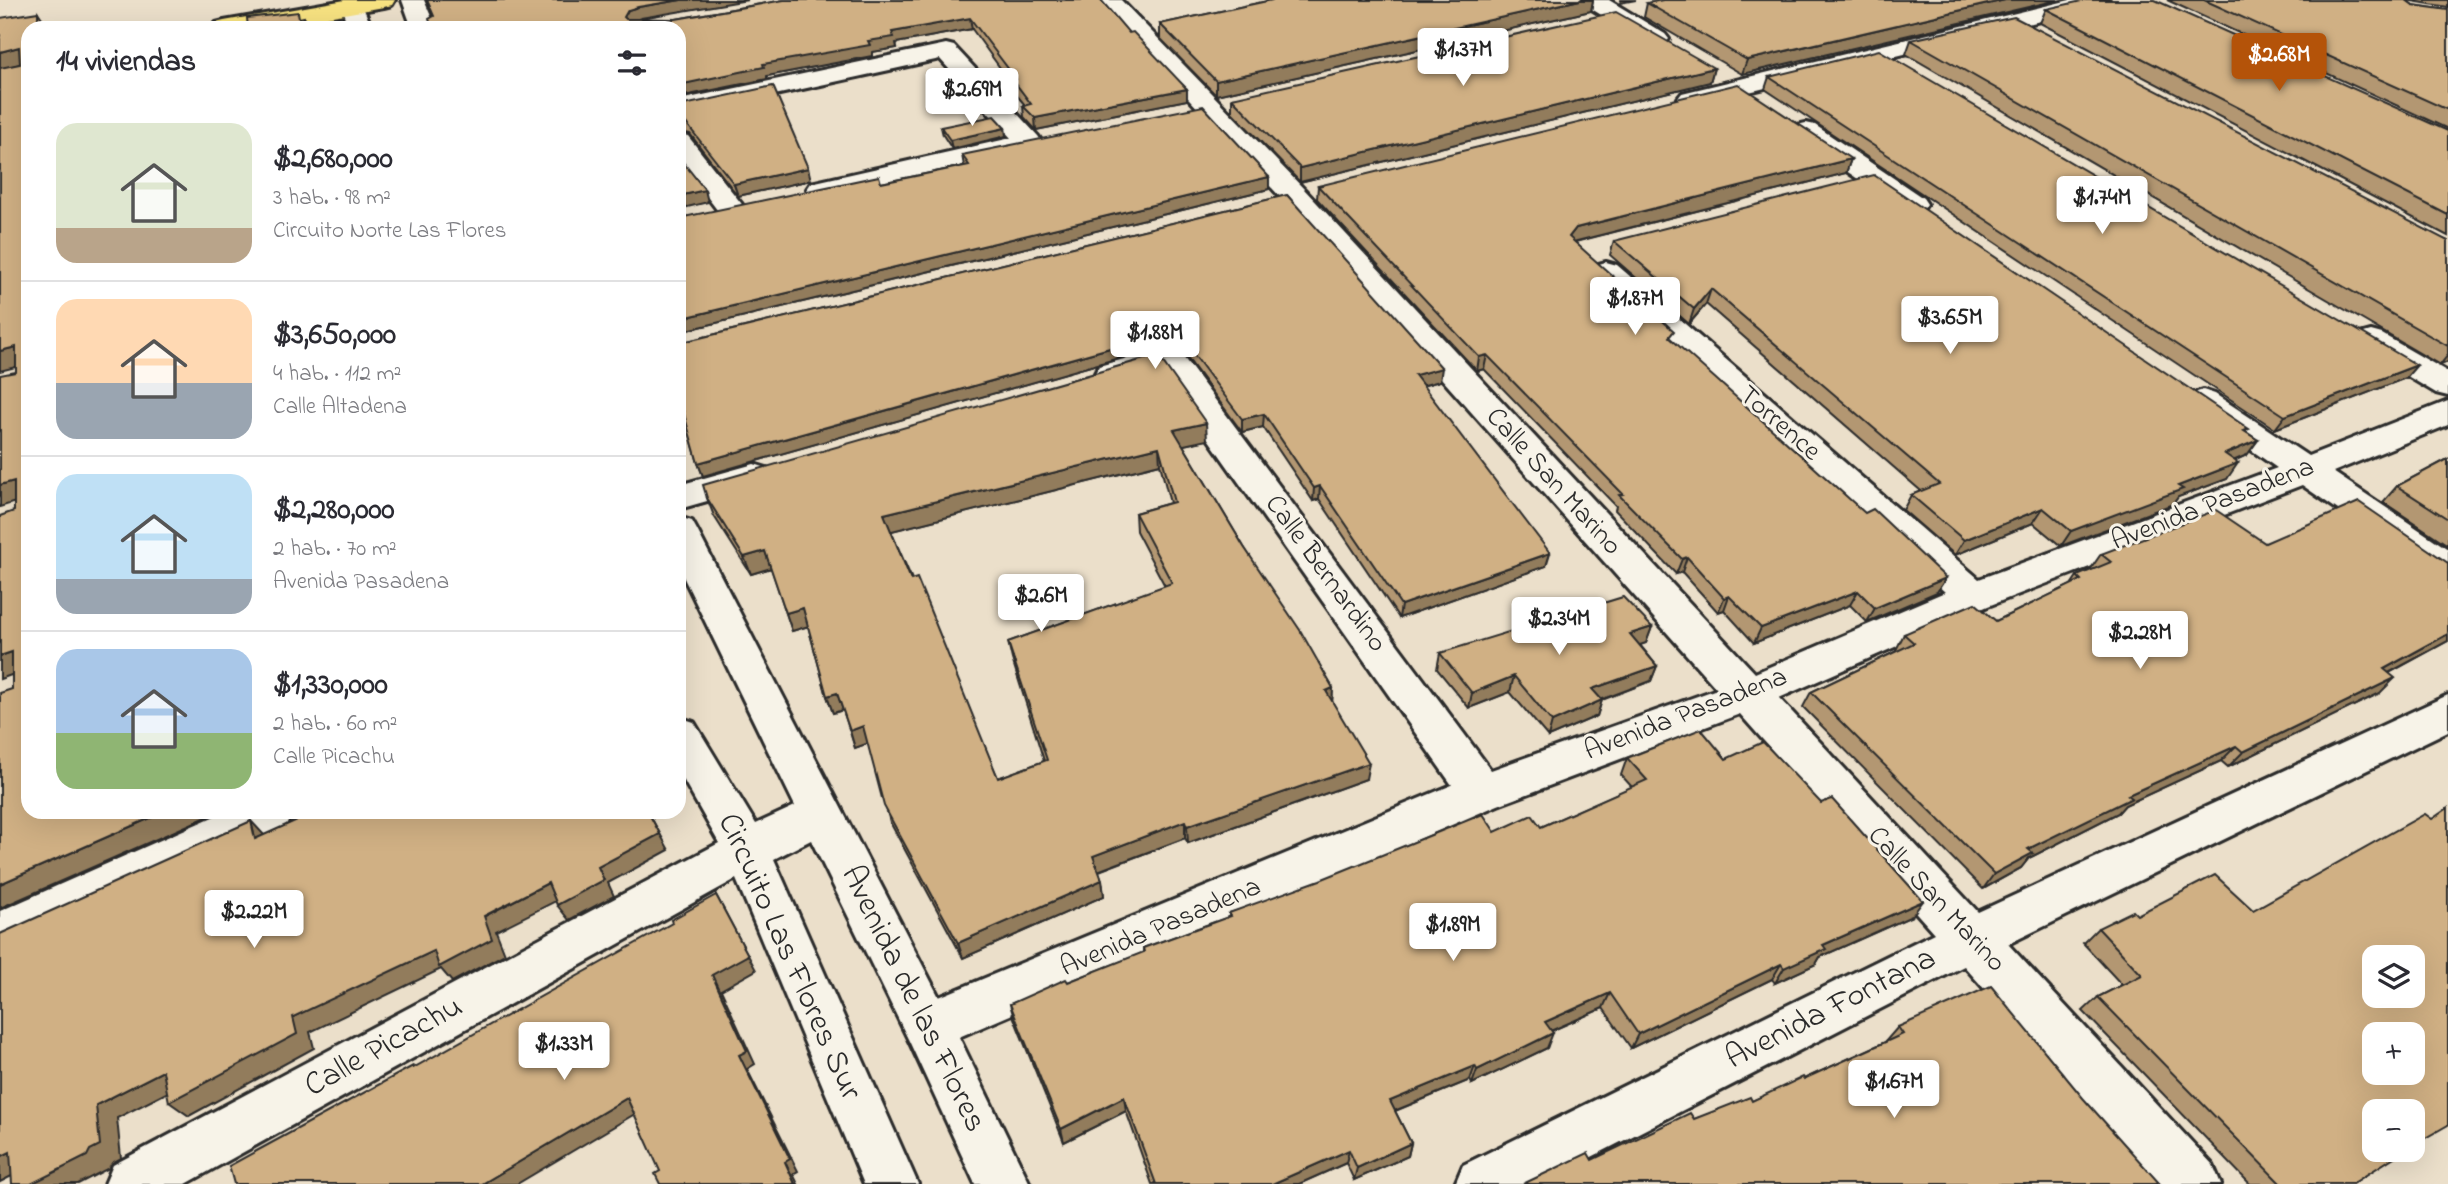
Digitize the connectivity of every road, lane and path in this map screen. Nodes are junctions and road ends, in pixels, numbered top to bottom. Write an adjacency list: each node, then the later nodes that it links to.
1 (384, 0): 5 (main road)
2 (414, 0): 11 (street)
3 (1108, 0): 38 (street, Calle San Marino)
4 (2098, 0): 8 (street)
5 (352, 5): 9 (main road); 10 (street)
6 (1653, 6): 7 (street)
7 (1598, 11): 15 (street)
8 (2011, 20): 12 (street); 13 (street)
9 (263, 21)
10 (358, 21)
11 (422, 21)
12 (2047, 39)
13 (1878, 51): 14 (street); 15 (street)
14 (1913, 72)
15 (1740, 86): 16 (street); 21 (street)
16 (1672, 102)
17 (686, 106): 19 (street)
18 (1056, 137): 19 (street)
19 (1029, 142): 23 (street)
20 (686, 155): 24 (street)
21 (1874, 177): 22 (street); 25 (street)
22 (1834, 188)
23 (798, 194)
24 (758, 203)
25 (1930, 216)
26 (1597, 248): 37 (street, Torrence)
27 (2353, 330): 30 (street)
28 (1075, 383): 41 (street, Calle Bernardino)
29 (2180, 386): 33 (street)
30 (2448, 386)
31 (2448, 412): 33 (street, Avenida Pasadena)
32 (785, 467): 34 (street)
33 (2306, 470): 36 (street); 37 (street, Avenida Pasadena)
34 (686, 496)
35 (686, 544): 42 (street)
36 (2448, 567)
37 (1975, 596): 38 (street, Avenida Pasadena)
38 (1746, 695): 41 (street, Avenida Pasadena); 46 (street, Calle San Marino)
39 (2448, 712): 46 (street, Avenida Fontana)
40 (686, 746): 44 (street, Circuito Las Flores Sur)
41 (1482, 792): 47 (street, Avenida Pasadena)
42 (821, 814): 44 (street, Calle Picachu); 47 (street, Avenida de las Flores)
43 (254, 819): 45 (street)
44 (747, 850): 48 (street, Calle Picachu); 49 (street, Circuito Las Flores Sur)
45 (0, 933)
46 (1972, 939): 51 (street, Avenida Fontana); 52 (street, Calle San Marino)
47 (928, 1026): 50 (street, Avenida de las Flores)
48 (132, 1184)
49 (891, 1184)
50 (1003, 1184)
51 (1482, 1184)
52 (2194, 1184)

